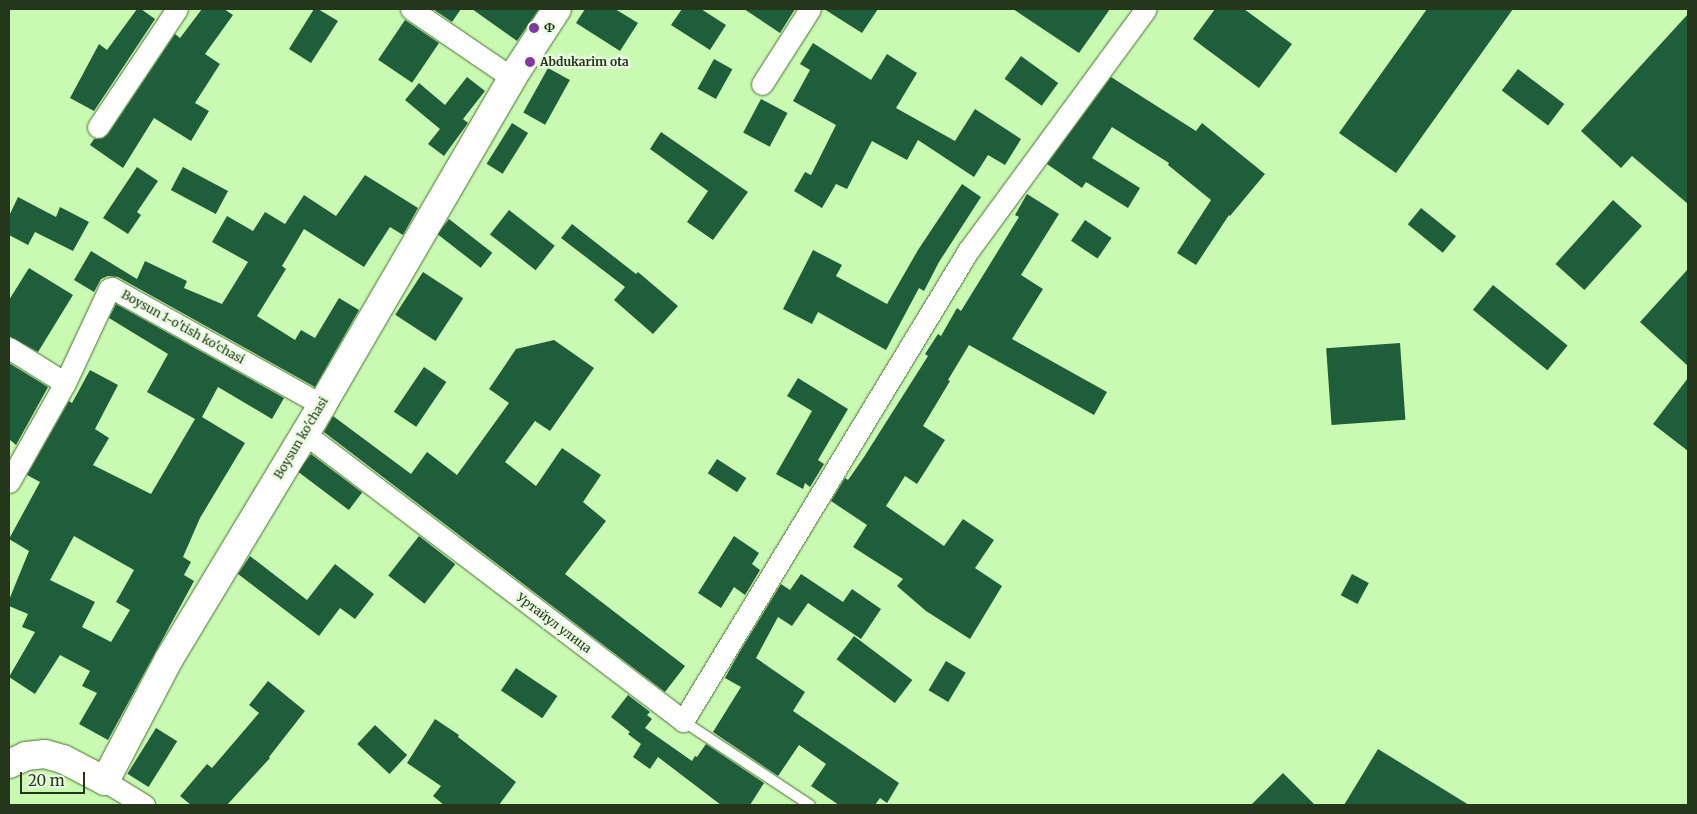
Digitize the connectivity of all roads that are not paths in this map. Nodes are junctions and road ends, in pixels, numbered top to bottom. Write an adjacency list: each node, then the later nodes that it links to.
1 (177, 9): 8 (street)
2 (411, 9): 6 (street)
3 (557, 9): 6 (street, Boysun ko'chasi)
4 (810, 9): 7 (street)
5 (1146, 9): 14 (street)
6 (512, 78): 11 (street, Boysun ko'chasi)
7 (762, 84)
8 (98, 127)
9 (9, 348): 10 (street)
10 (65, 384): 11 (street, Boysun 1-o'tish ko'chasi); 13 (street, Boysun 1-o'tish ko'chasi)
11 (322, 405): 12 (street, Boysun ko'chasi)
12 (304, 433): 14 (street, Уртайул улица); 16 (street, Boysun ko'chasi)
13 (9, 482)
14 (683, 721): 18 (lane, Уртайул улица)
15 (9, 764): 16 (street)
16 (105, 782): 17 (street)
17 (144, 805)
18 (810, 805)

